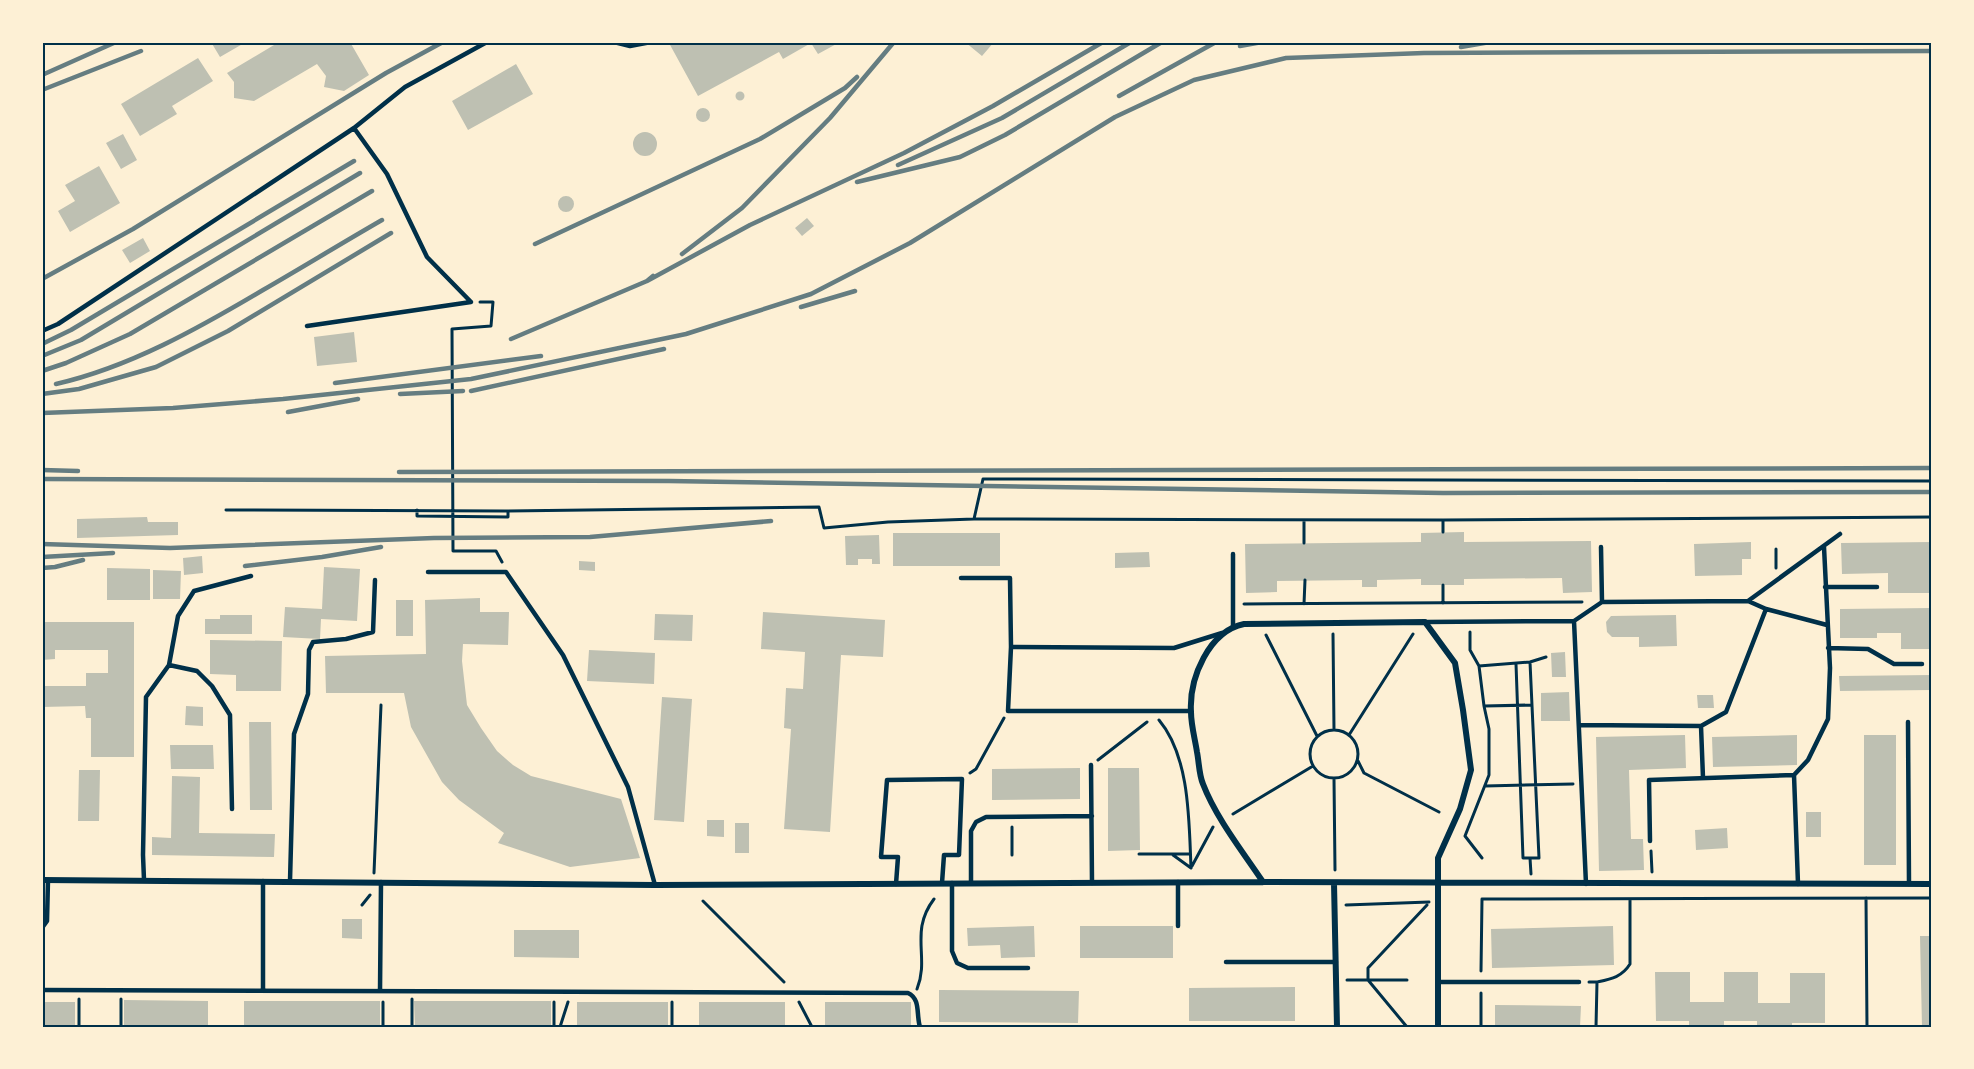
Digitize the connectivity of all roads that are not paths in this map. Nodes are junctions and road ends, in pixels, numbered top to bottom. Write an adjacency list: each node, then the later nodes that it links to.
1 (487, 42): 4 (lane)
2 (614, 42): 3 (lane)
3 (651, 42)
4 (354, 128): 5 (lane); 6 (lane)
5 (307, 326)
6 (42, 331)
7 (1840, 534): 9 (lane)
8 (1601, 547): 18 (lane)
9 (1824, 547): 15 (lane); 17 (lane)
10 (1233, 554): 23 (lane)
11 (428, 572): 57 (lane)
12 (251, 576): 28 (lane)
13 (961, 578): 25 (lane)
14 (375, 580): 42 (lane)
15 (1826, 586): 16 (lane); 22 (lane)
16 (1877, 587)
17 (1748, 601): 18 (lane); 19 (lane)
18 (1602, 602): 20 (lane)
19 (1766, 609): 22 (lane); 32 (lane)
20 (1574, 621): 21 (lane); 31 (lane)
21 (1425, 622): 23 (street); 52 (street)
22 (1827, 625): 26 (lane)
23 (1233, 627): 24 (street)
24 (1222, 633): 25 (lane); 29 (street)
25 (1011, 646): 29 (lane)
26 (1828, 648): 27 (lane); 34 (lane)
27 (1922, 664)
28 (169, 665): 36 (lane); 40 (lane)
29 (1191, 711): 45 (street)
30 (1908, 722): 55 (lane)
31 (1579, 725): 32 (lane); 53 (lane)
32 (1701, 726): 35 (lane)
33 (1091, 765): 37 (lane)
34 (1794, 775): 35 (lane); 54 (lane)
35 (1703, 778): 38 (lane)
36 (232, 808)
37 (1092, 816): 48 (lane); 49 (lane)
38 (1650, 841)
39 (45, 880): 40 (street); 59 (lane)
40 (144, 880): 41 (street)
41 (263, 881): 42 (street); 66 (lane)
42 (290, 882): 43 (street)
43 (381, 882): 57 (street); 67 (lane)
44 (1178, 882): 45 (street); 49 (street); 58 (lane)
45 (1263, 882): 50 (street)
46 (942, 883): 47 (street); 51 (street); 51 (lane)
47 (952, 883): 48 (street); 62 (lane)
48 (971, 883): 49 (street)
49 (1092, 883)
50 (1334, 883): 52 (street); 61 (street)
51 (896, 884): 57 (street)
52 (1438, 884): 53 (street); 63 (street)
53 (1586, 884): 54 (street)
54 (1798, 884): 55 (street)
55 (1909, 884): 56 (street)
56 (1932, 884)
57 (655, 885)
58 (1178, 926)
59 (42, 928)
60 (1226, 962): 61 (lane)
61 (1336, 962): 69 (street)
62 (1028, 968)
63 (1438, 982): 64 (lane); 70 (street)
64 (1579, 982)
65 (42, 990): 66 (lane)
66 (263, 991): 67 (lane)
67 (381, 991): 68 (lane)
68 (920, 1027)
69 (1338, 1027)
70 (1438, 1027)

